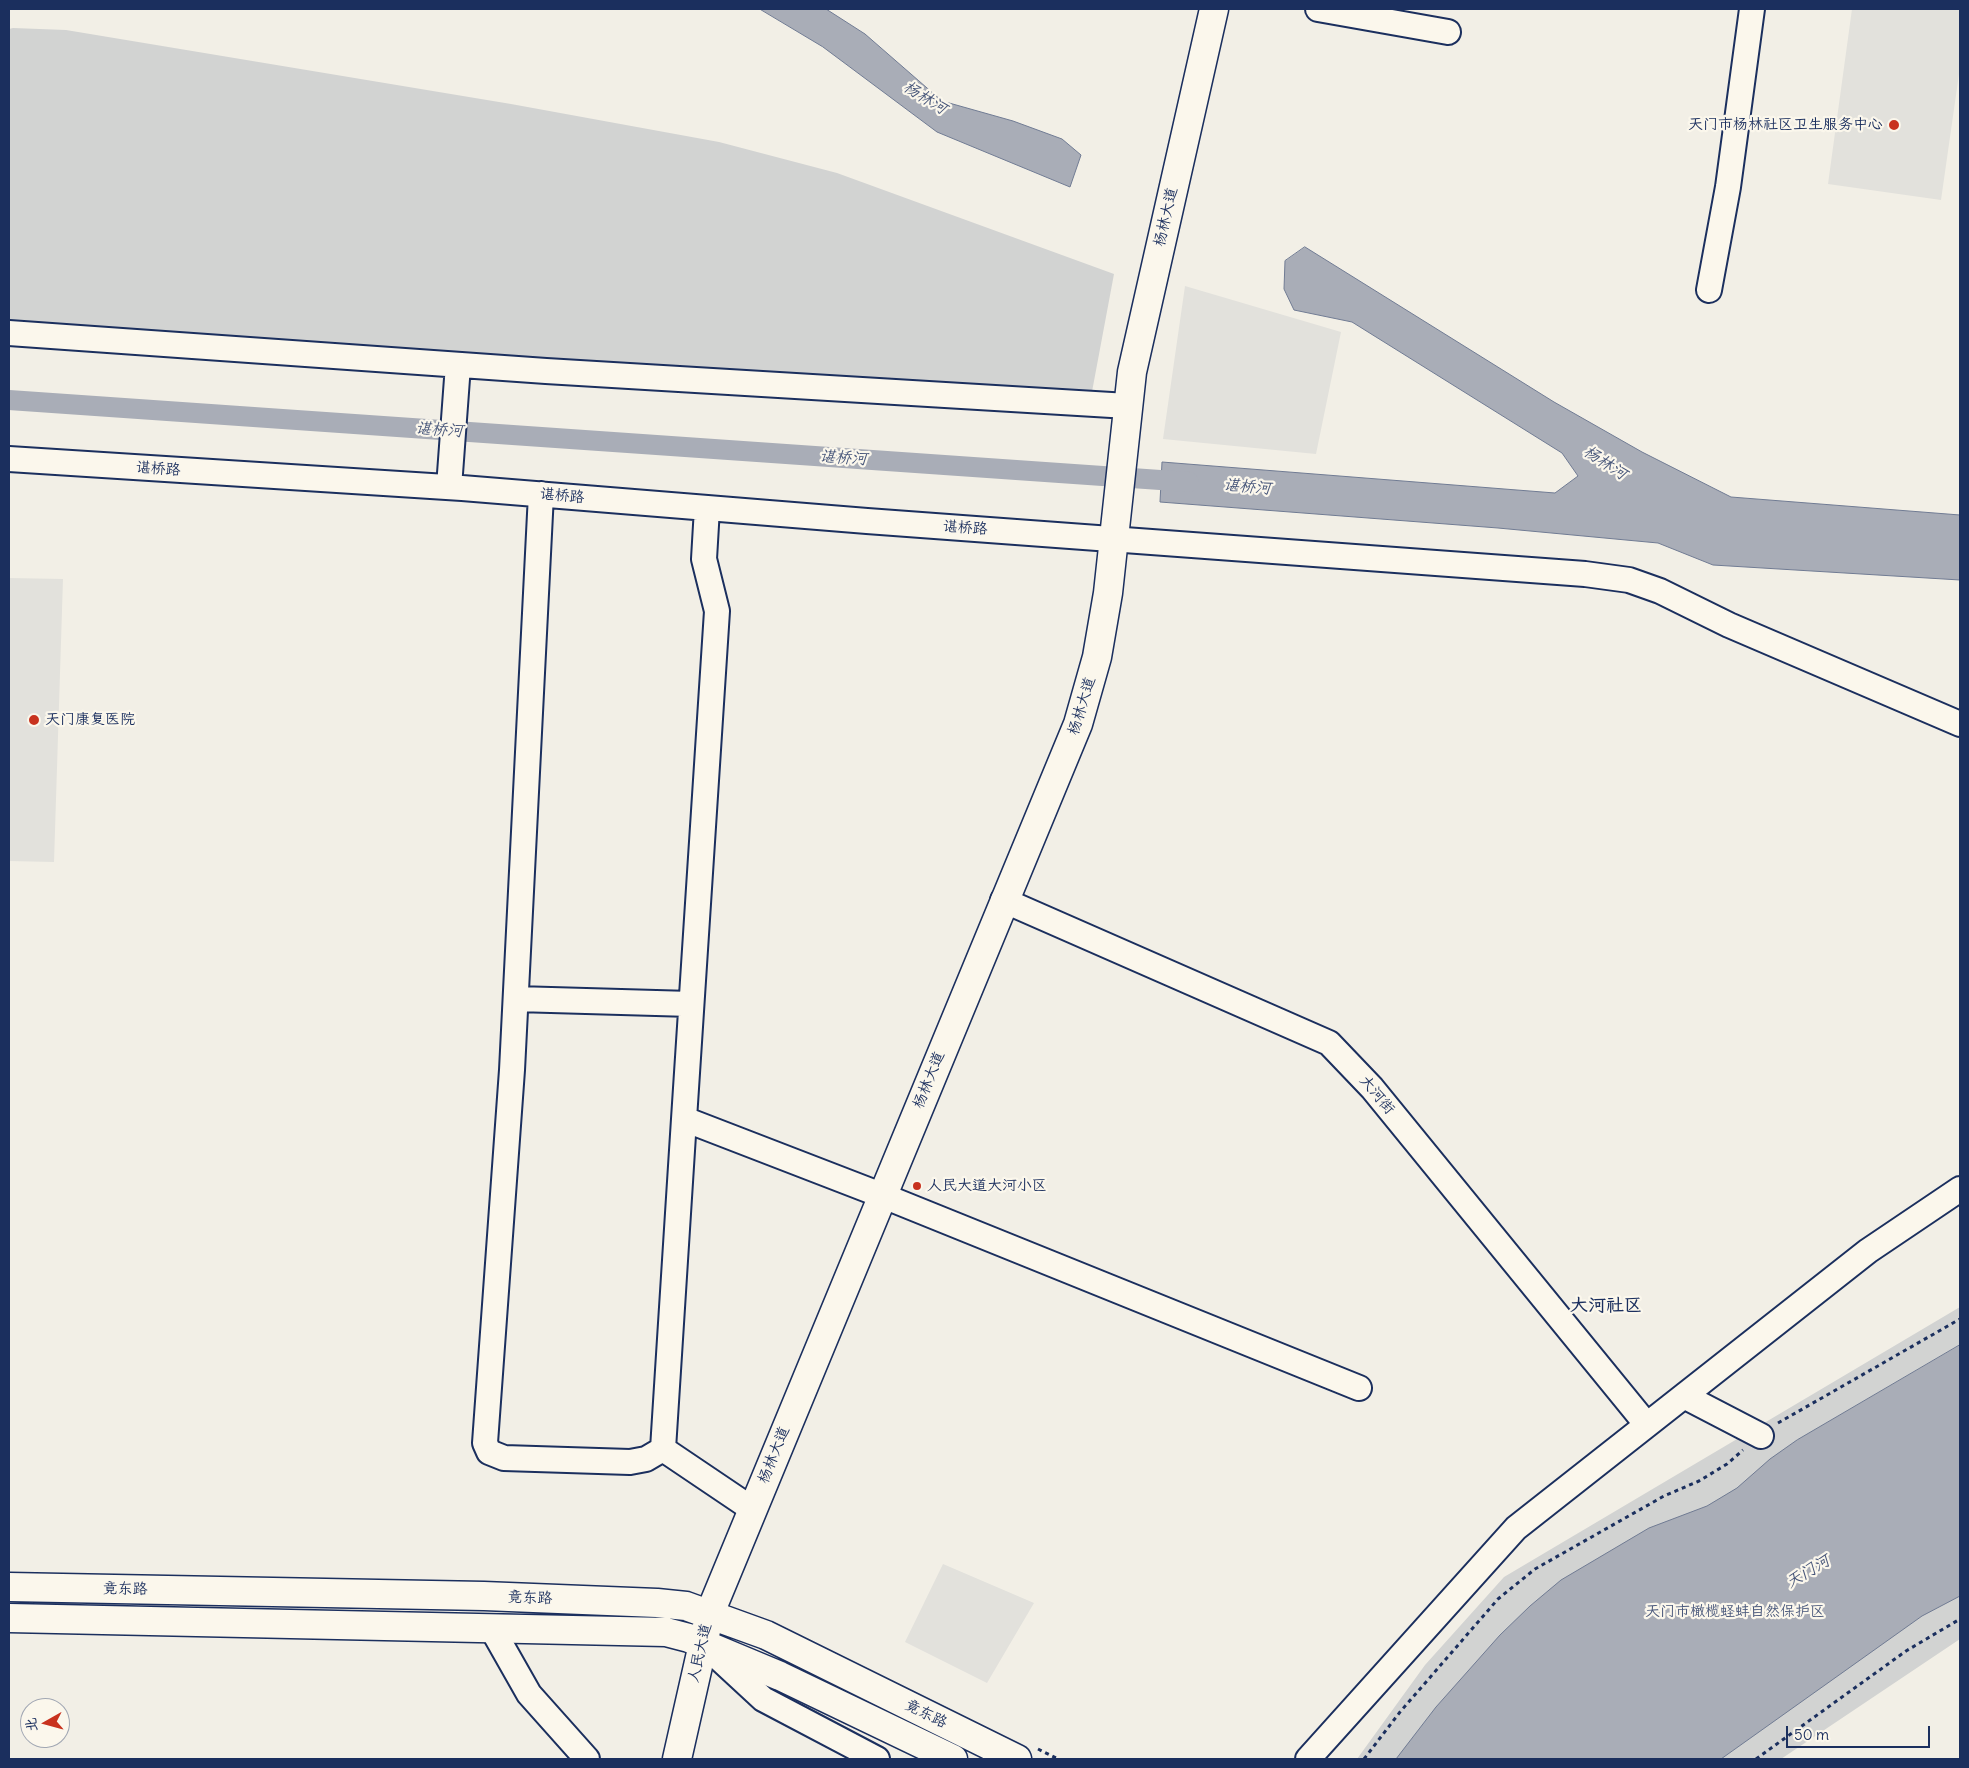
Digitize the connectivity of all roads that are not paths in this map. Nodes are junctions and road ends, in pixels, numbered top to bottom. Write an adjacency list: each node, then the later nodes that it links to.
1 (1214, 9): 8 (main road, 杨林大道)
2 (1318, 9): 4 (street)
3 (1752, 9): 5 (street)
4 (1448, 32)
5 (1708, 290)
6 (9, 333): 7 (street)
7 (458, 365): 8 (street); 10 (street)
8 (1126, 416): 13 (main road, 杨林大道)
9 (9, 459): 10 (street, 谌桥路)
10 (449, 487): 11 (street, 谌桥路)
11 (541, 494): 12 (street, 谌桥路); 16 (street)
12 (707, 508): 13 (street, 谌桥路); 17 (street)
13 (1114, 538): 14 (street, 谌桥路); 15 (main road, 杨林大道)
14 (1960, 724)
15 (1004, 900): 20 (main road, 杨林大道); 23 (street, 大河街)
16 (516, 1000): 17 (street); 25 (street)
17 (691, 1004): 18 (street)
18 (684, 1119): 20 (street); 25 (street)
19 (1960, 1189): 22 (street)
20 (881, 1195): 21 (street); 26 (main road, 杨林大道)
21 (1359, 1388)
22 (1684, 1396): 23 (street); 24 (street)
23 (1647, 1425): 38 (street)
24 (1761, 1436)
25 (662, 1450): 26 (street)
26 (752, 1510): 28 (main road, 杨林大道)
27 (9, 1587): 28 (main road, 竟东路)
28 (710, 1613): 31 (main road, 人民大道); 37 (main road, 竟东路)
29 (9, 1618): 30 (main road, 竟东路)
30 (491, 1627): 31 (main road, 竟东路); 32 (street)
31 (696, 1641): 33 (main road, 人民大道); 34 (main road, 人民大道); 35 (street); 36 (main road, 竟东路)
32 (587, 1759)
33 (661, 1759)
34 (677, 1759)
35 (877, 1759)
36 (953, 1759)
37 (1017, 1759)
38 (1308, 1759)

